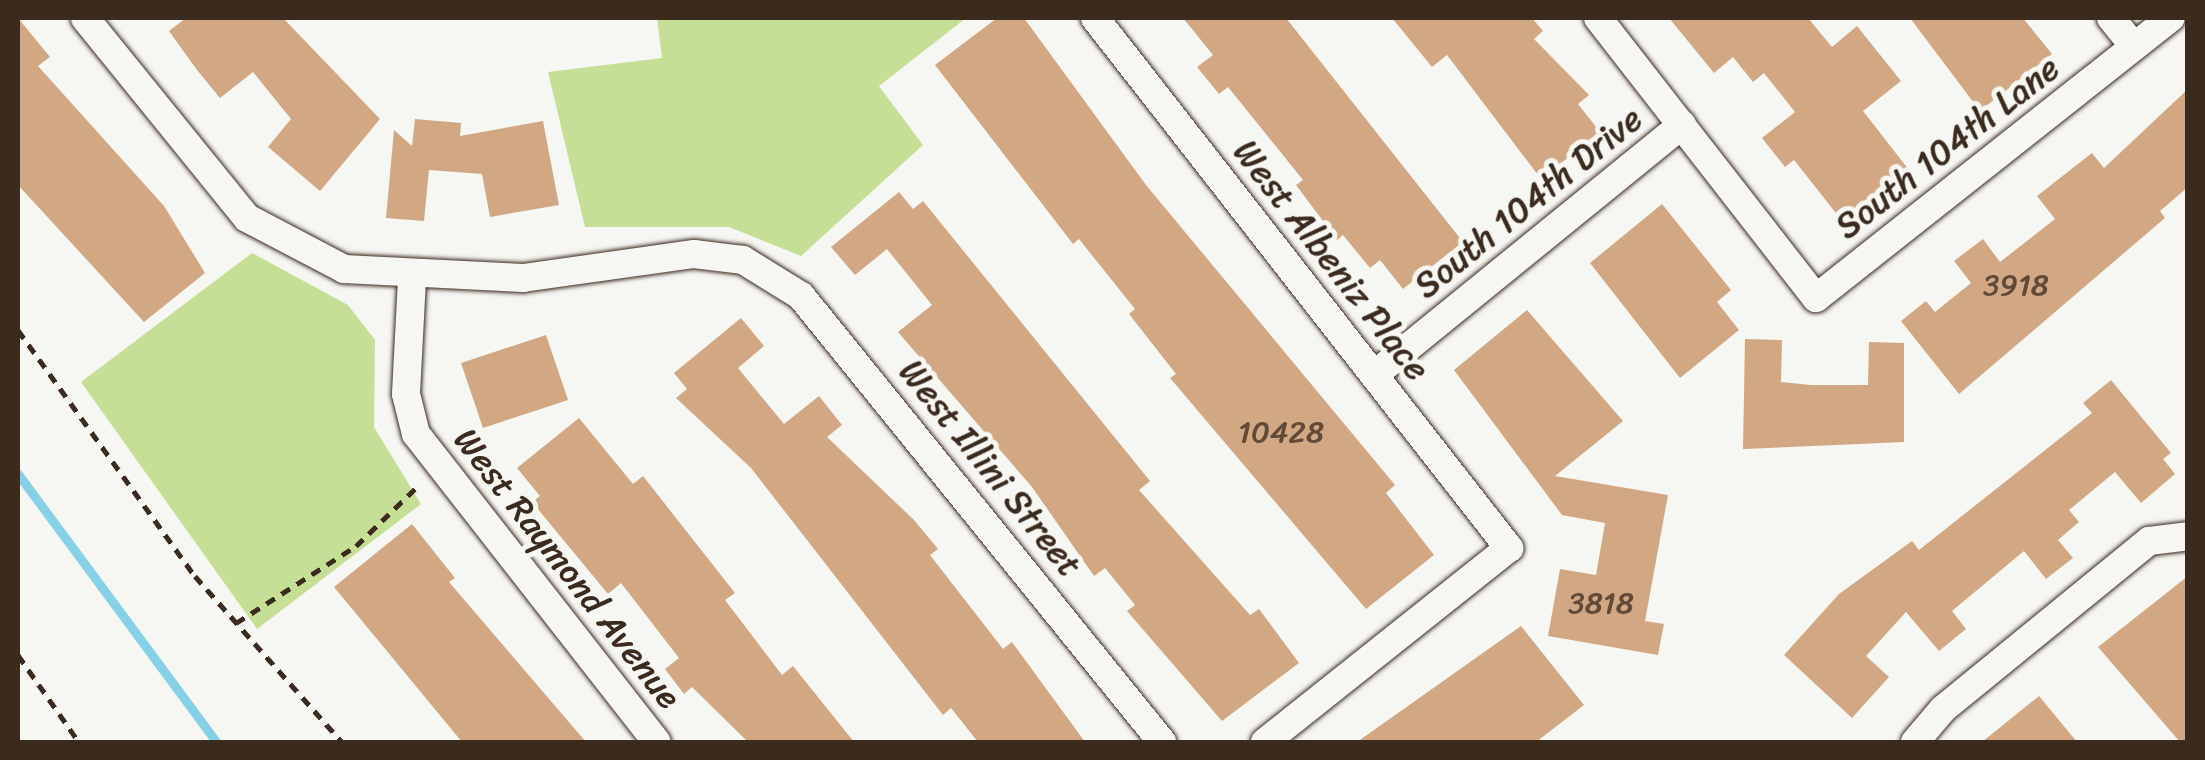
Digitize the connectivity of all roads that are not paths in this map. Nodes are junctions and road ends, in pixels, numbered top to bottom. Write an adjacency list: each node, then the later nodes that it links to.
1 (86, 18): 8 (street)
2 (1095, 18): 9 (street, West Albeniz Place)
3 (1598, 18): 7 (street)
4 (2111, 18): 6 (street)
5 (2171, 18): 6 (street, South 104th Lane)
6 (2134, 46): 7 (street, South 104th Lane)
7 (1682, 125): 9 (street, South 104th Drive)
8 (412, 279): 11 (street, West Raymond Avenue); 12 (street, West Illini Street)
9 (1374, 375): 13 (street, West Albeniz Place)
10 (2184, 535): 14 (street)
11 (656, 742)
12 (1162, 742)
13 (1265, 742)
14 (1915, 742)

